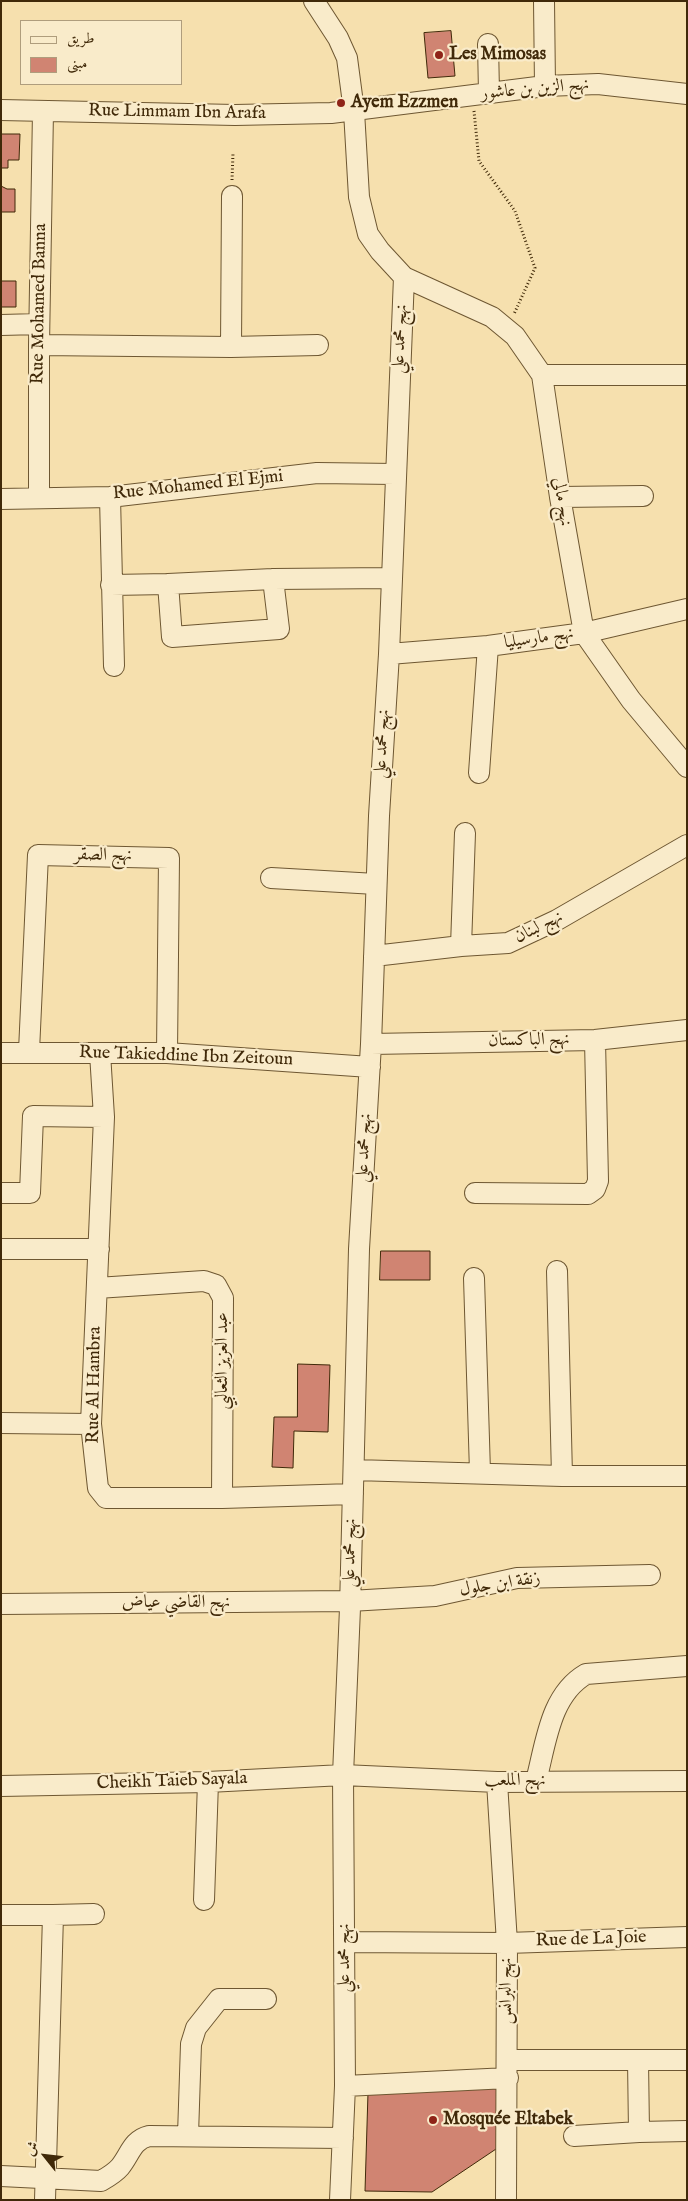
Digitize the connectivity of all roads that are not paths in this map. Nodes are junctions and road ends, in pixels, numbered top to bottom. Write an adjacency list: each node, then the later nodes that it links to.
1 (314, 1): 9 (street)
2 (544, 1): 4 (street)
3 (488, 44): 5 (street)
4 (544, 86): 5 (street, نهج الزين بن عاشور); 6 (street, نهج الزين بن عاشور)
5 (481, 94): 9 (street, نهج الزين بن عاشور)
6 (687, 94)
7 (1, 110): 8 (street, Rue Limmam Ibn Arafa)
8 (43, 111): 9 (street, Rue Limmam Ibn Arafa); 13 (street, Rue Mohamed Banna)
9 (354, 111): 11 (street)
10 (232, 196): 16 (street)
11 (404, 277): 17 (street, نهج مالي); 19 (street, نهج محمد علي)
12 (1, 324): 13 (street)
13 (39, 324): 14 (street, Rue Mohamed Banna)
14 (39, 345): 16 (street); 21 (street, Rue Mohamed Banna)
15 (318, 345): 16 (street)
16 (231, 347)
17 (542, 375): 18 (street); 23 (street, نهج مالي)
18 (687, 375)
19 (395, 474): 22 (street, Rue Mohamed El Ejmi); 25 (street, نهج محمد علي)
20 (643, 496): 23 (street)
21 (39, 497): 22 (street, Rue Mohamed El Ejmi); 24 (street, Rue Mohamed El Ejmi)
22 (110, 497): 28 (street)
23 (560, 497): 30 (street, نهج مالي)
24 (1, 499)
25 (392, 578): 26 (street); 32 (street, نهج محمد علي)
26 (273, 579): 27 (street); 27 (street)
27 (168, 584): 28 (street)
28 (111, 585): 33 (street)
29 (687, 610): 30 (street, نهج مارسيليا)
30 (584, 633): 31 (street, نهج مارسيليا); 34 (street, نهج مالي)
31 (488, 646): 32 (street, نهج مارسيليا); 35 (street)
32 (389, 654): 39 (street, نهج محمد علي)
33 (114, 666)
34 (687, 767)
35 (479, 773)
36 (465, 833): 40 (street)
37 (687, 846): 40 (street, نهج لبنان)
38 (271, 878): 39 (street)
39 (376, 884): 41 (street, نهج محمد علي)
40 (461, 946): 41 (street, نهج لبنان)
41 (374, 956): 44 (street, نهج محمد علي)
42 (687, 1030): 43 (street, نهج الباكستان)
43 (595, 1040): 44 (street, نهج الباكستان); 52 (street)
44 (371, 1044): 49 (street, نهج محمد علي)
45 (29, 1051): 46 (street, Rue Takieddine Ibn Zeitoun); 47 (street, Rue Takieddine Ibn Zeitoun); 48 (street, نهج الصقر)
46 (1, 1053)
47 (100, 1053): 48 (street, Rue Takieddine Ibn Zeitoun); 50 (street, Rue Al Hambra)
48 (167, 1053): 49 (street, Rue Takieddine Ibn Zeitoun)
49 (370, 1067): 60 (street, نهج محمد علي)
50 (104, 1117): 51 (street); 54 (street, Rue Al Hambra)
51 (1, 1193)
52 (474, 1193)
53 (1, 1249): 54 (street)
54 (98, 1249): 57 (street, Rue Al Hambra)
55 (557, 1271): 62 (street)
56 (474, 1278): 61 (street)
57 (97, 1288): 59 (street, Rue Al Hambra); 65 (street, عبد العزيز الثعالبي)
58 (1, 1423): 59 (street)
59 (91, 1424): 65 (street, Rue Al Hambra)
60 (354, 1470): 61 (street); 64 (street, نهج محمد علي)
61 (480, 1472): 62 (street)
62 (562, 1476): 63 (street)
63 (687, 1476)
64 (353, 1494): 65 (street, Rue Al Hambra); 67 (street, نهج محمد علي)
65 (222, 1498)
66 (650, 1575): 67 (street, زنقة ابن جلول)
67 (350, 1601): 68 (street, نهج القاضي عياض); 70 (street, نهج محمد علي)
68 (1, 1604)
69 (687, 1666): 71 (street)
70 (343, 1775): 73 (street, Cheikh Taieb Sayala); 74 (street, نهج الملعب); 81 (street, نهج محمد علي)
71 (536, 1781): 72 (street, نهج الملعب); 74 (street, نهج الملعب)
72 (687, 1781)
73 (208, 1782): 75 (street, Cheikh Taieb Sayala); 76 (street)
74 (497, 1782): 82 (street, نهج البرانس)
75 (1, 1786)
76 (204, 1900)
77 (53, 1914): 78 (street); 79 (street); 94 (street)
78 (94, 1914)
79 (1, 1915)
80 (687, 1937): 82 (street, Rue de La Joie)
81 (345, 1942): 82 (street, Rue de La Joie); 87 (street, نهج محمد علي)
82 (507, 1943): 86 (street, نهج البرانس)
83 (266, 1999): 90 (street)
84 (638, 2060): 85 (street); 86 (street); 89 (street)
85 (687, 2060)
86 (508, 2069): 87 (street); 97 (street, نهج البرانس)
87 (345, 2086): 92 (street, نهج محمد علي)
88 (687, 2131): 89 (street)
89 (639, 2132): 91 (street)
90 (188, 2135): 92 (street); 94 (street)
91 (574, 2136)
92 (343, 2138): 96 (street, نهج محمد علي)
93 (1, 2176): 94 (street)
94 (45, 2178): 95 (street)
95 (45, 2200)
96 (340, 2200)
97 (506, 2200)

